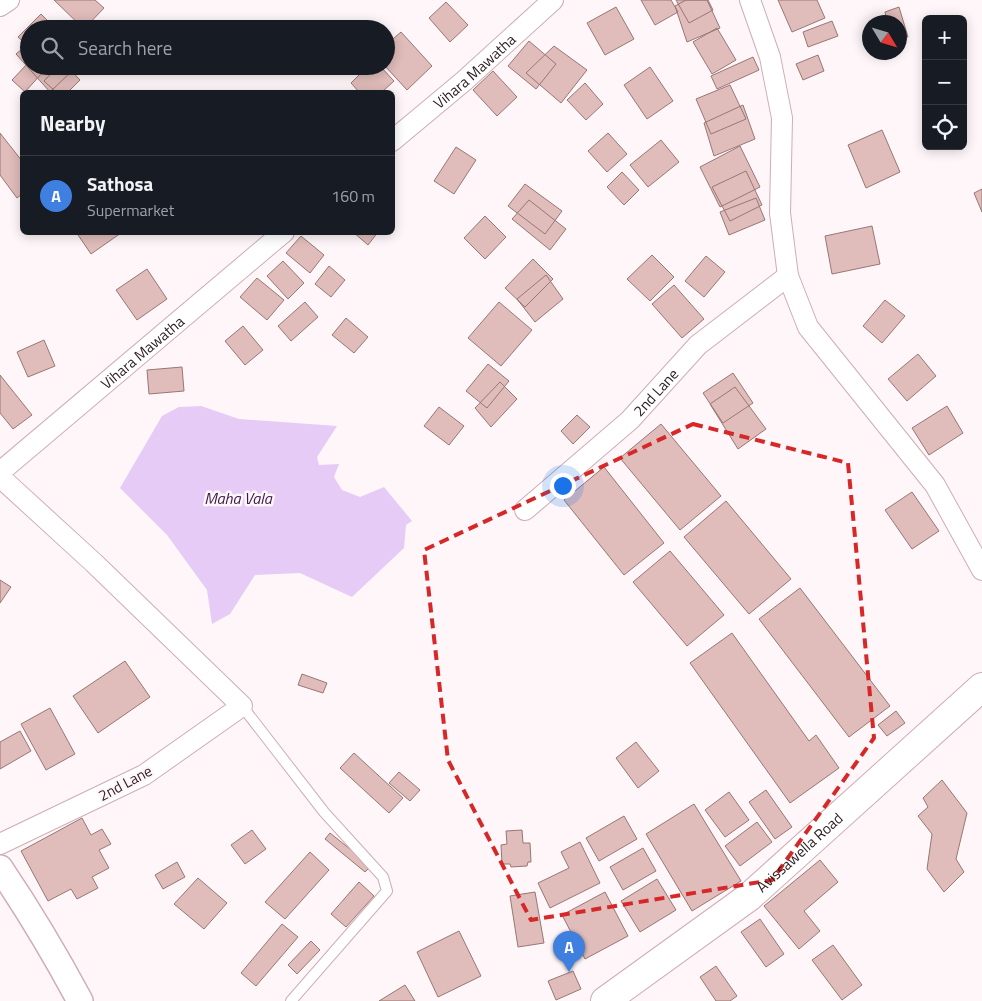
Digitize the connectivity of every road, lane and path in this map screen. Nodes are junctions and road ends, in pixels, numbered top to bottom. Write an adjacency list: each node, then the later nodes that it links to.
1 (8, 0): 4 (street)
2 (553, 0): 5 (street, Vihara Mawatha)
3 (750, 0): 7 (street)
4 (0, 6)
5 (395, 138)
6 (280, 235): 8 (street, Vihara Mawatha)
7 (788, 276): 10 (street, 2nd Lane); 11 (street)
8 (0, 472)
9 (0, 477): 13 (street)
10 (525, 510)
11 (982, 570)
12 (982, 688): 18 (main road, Avissawella Road)
13 (242, 706): 14 (street, 2nd Lane); 17 (lane)
14 (0, 844)
15 (0, 868): 16 (street)
16 (80, 1001)
17 (291, 1001)
18 (605, 1001)

